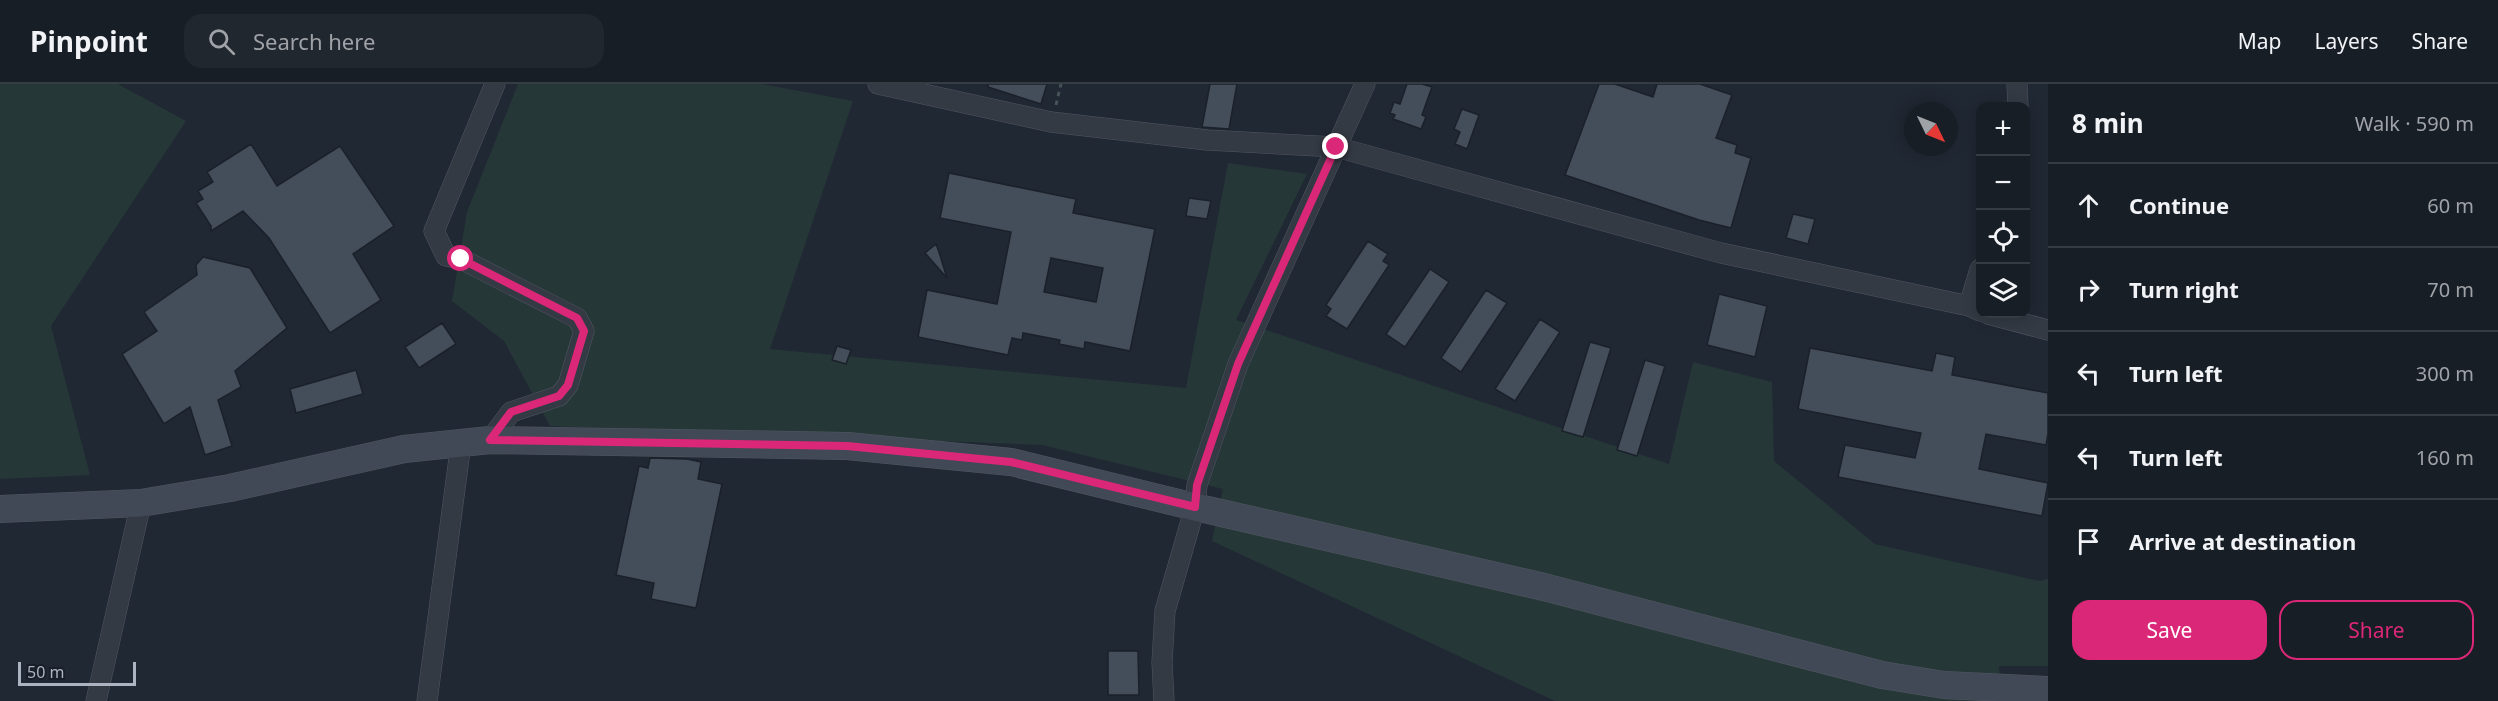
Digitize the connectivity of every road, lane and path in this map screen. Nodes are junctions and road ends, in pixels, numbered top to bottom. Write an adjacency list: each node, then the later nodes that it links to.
1 (495, 84): 12 (street)
2 (878, 84): 7 (street)
3 (1061, 84): 7 (path)
4 (1365, 84): 8 (street)
5 (2017, 84): 6 (street)
6 (2018, 102)
7 (1051, 122): 8 (street)
8 (1336, 147): 9 (street); 15 (street)
9 (1975, 308)
10 (2003, 318): 11 (street)
11 (2048, 330)
12 (490, 440): 13 (street); 15 (street)
13 (461, 443): 14 (street); 19 (street)
14 (141, 503): 16 (street); 18 (street)
15 (1195, 507): 17 (street); 20 (street)
16 (0, 509)
17 (2048, 690)
18 (96, 701)
19 (427, 701)
20 (1164, 701)

